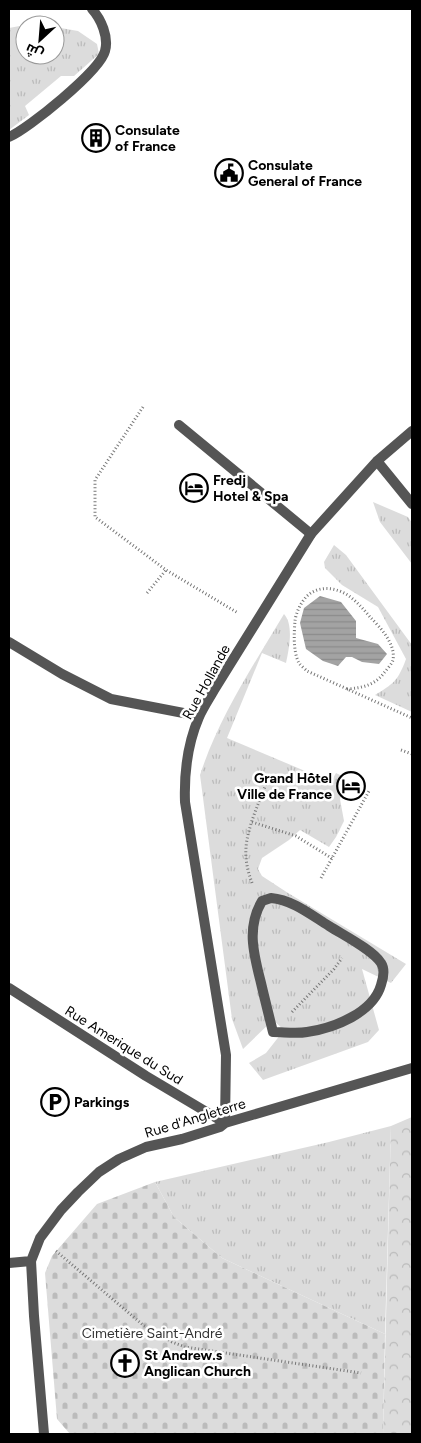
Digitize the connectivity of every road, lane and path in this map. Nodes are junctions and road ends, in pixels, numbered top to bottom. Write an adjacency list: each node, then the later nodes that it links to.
1 (92, 9): 2 (street)
2 (9, 137)
3 (144, 407): 9 (path)
4 (179, 425): 8 (street)
5 (412, 431): 6 (street, Rue Hollande)
6 (377, 461): 7 (street); 8 (street, Rue Hollande)
7 (412, 504)
8 (311, 534): 11 (street, Rue Hollande)
9 (166, 570): 10 (path); 11 (path)
10 (146, 593)
11 (256, 624): 14 (street, Rue Hollande)
12 (9, 642): 14 (street)
13 (347, 689): 13 (path); 15 (path)
14 (199, 716): 28 (street, Rue Hollande)
15 (412, 718)
16 (401, 750): 17 (path)
17 (412, 754)
18 (266, 784): 20 (path)
19 (369, 791): 21 (path)
20 (252, 822): 21 (path); 23 (path)
21 (333, 858): 22 (path)
22 (321, 878)
23 (262, 901): 24 (street); 26 (street)
24 (354, 941): 26 (path); 26 (street)
25 (9, 988): 28 (street, Rue Amerique du Sud)
26 (273, 1032)
27 (412, 1068): 28 (street, Rue d'Angleterre)
28 (225, 1123): 29 (street, Rue d'Angleterre)
29 (40, 1238): 30 (street, Rue d'Angleterre); 32 (path)
30 (31, 1261): 31 (street); 33 (street, Rue d'Angleterre)
31 (9, 1263)
32 (361, 1373)
33 (44, 1434)

